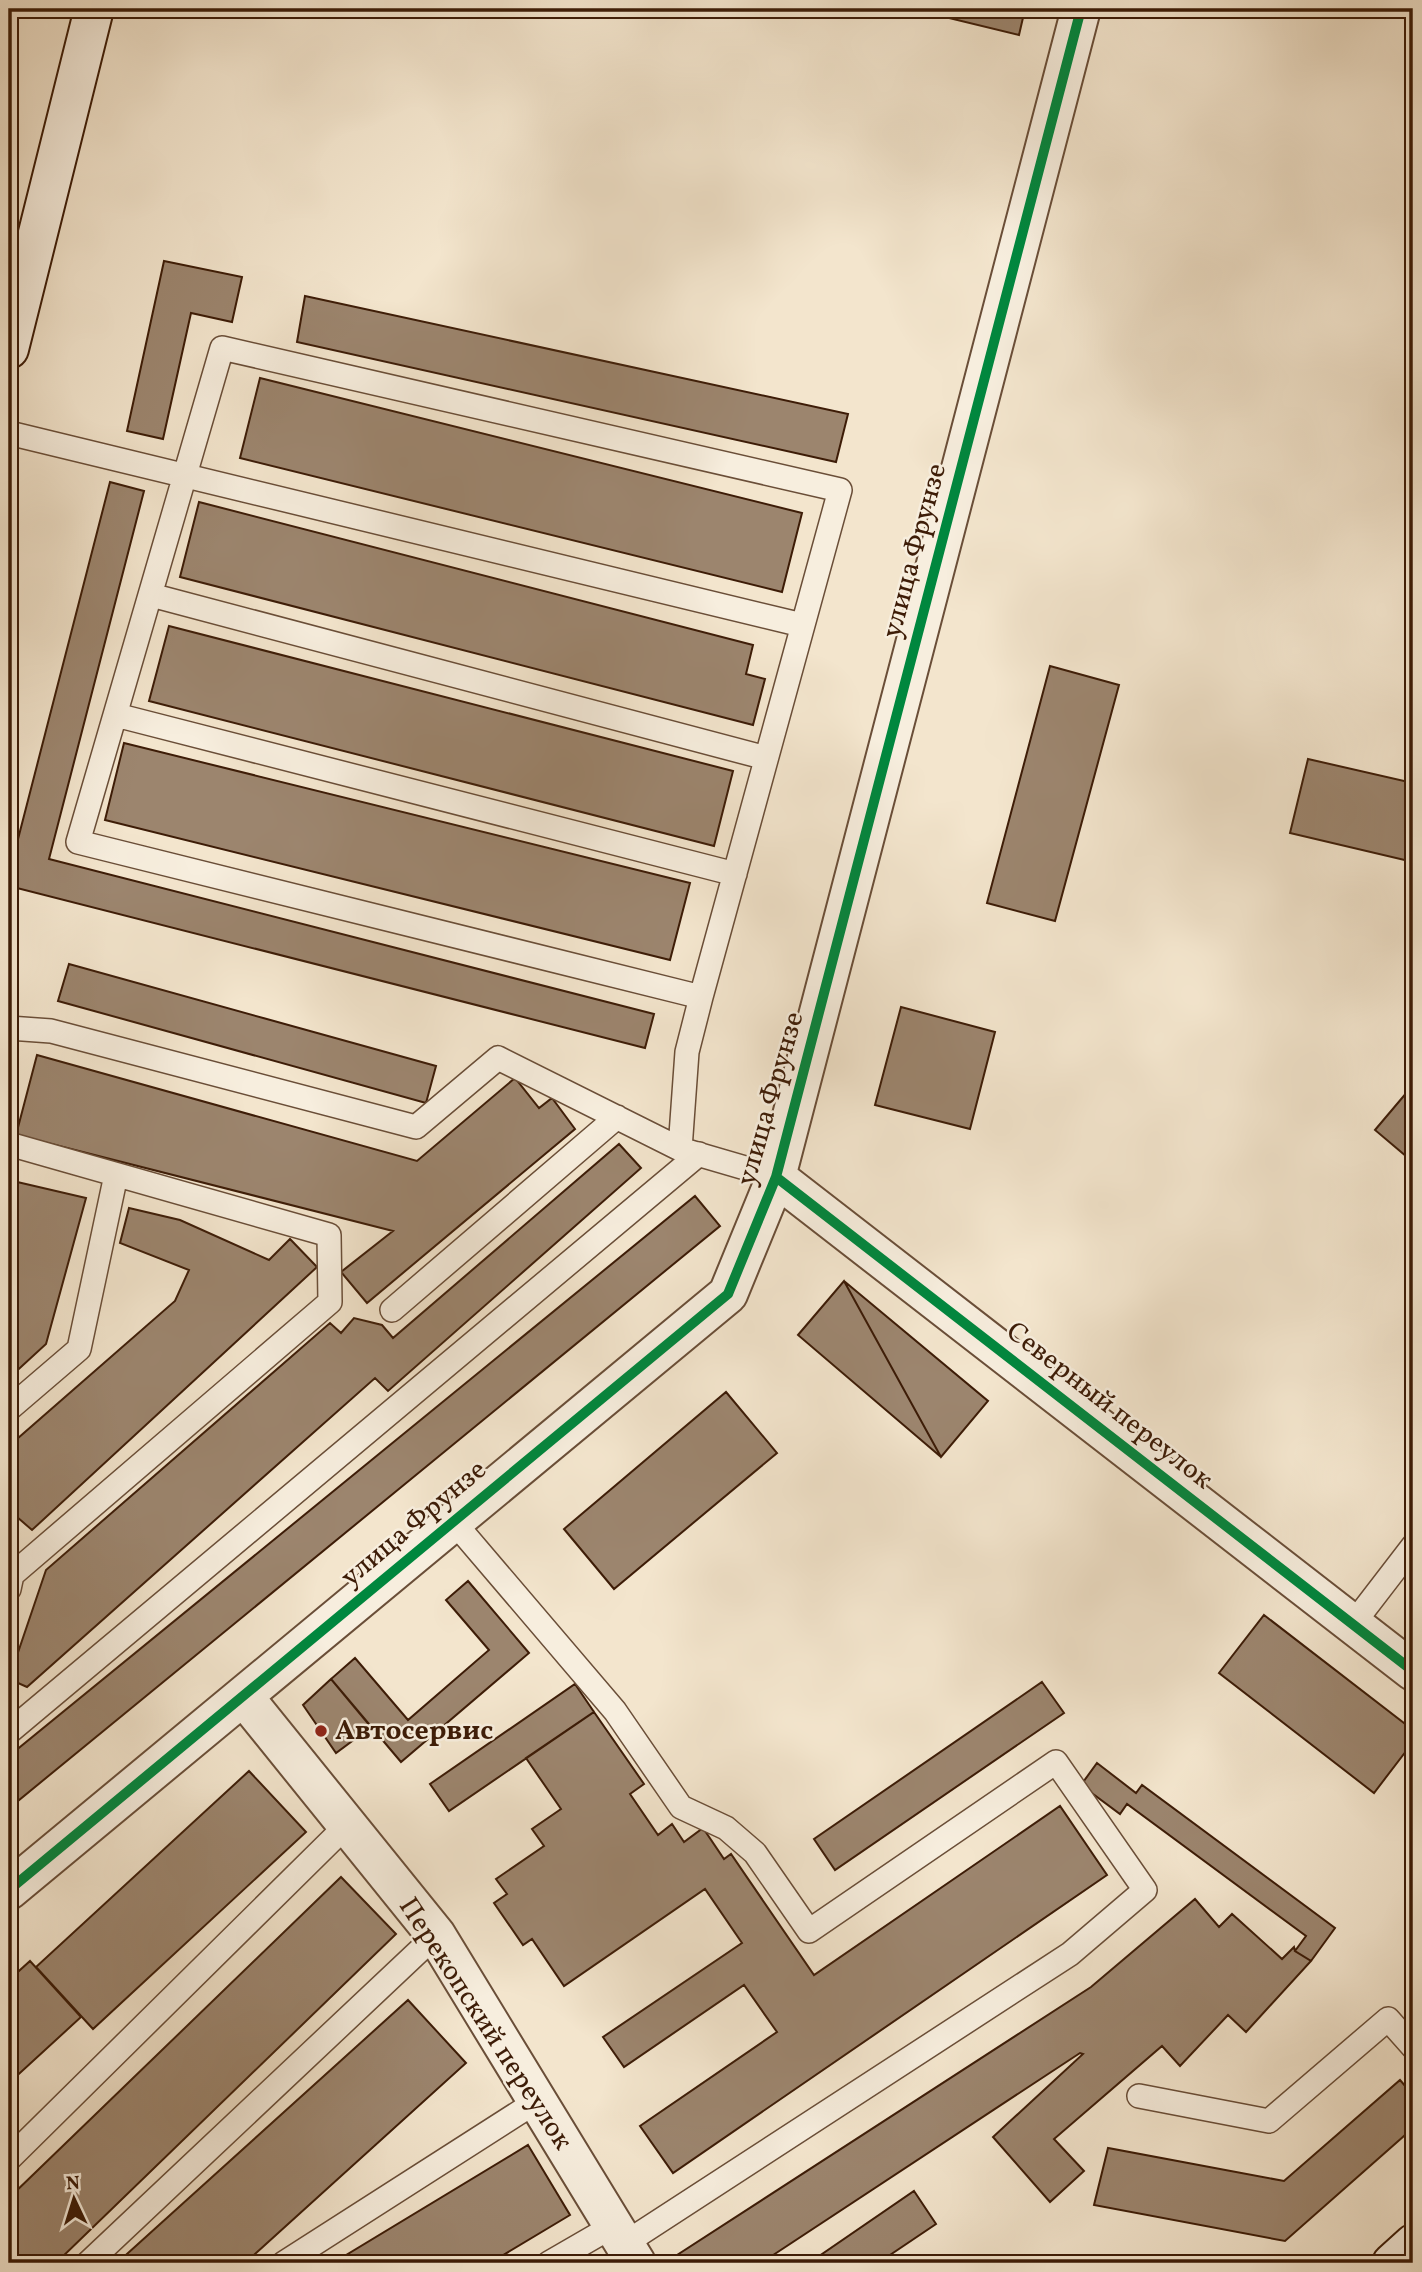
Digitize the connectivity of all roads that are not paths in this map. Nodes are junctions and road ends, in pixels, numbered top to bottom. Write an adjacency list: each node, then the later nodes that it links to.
1 (94, 9): 3 (street)
2 (1081, 9): 17 (street, улица Фрунзе)
3 (9, 349)
4 (9, 433): 5 (lane)
5 (185, 476): 6 (lane); 7 (lane); 7 (lane)
6 (151, 595): 8 (lane); 9 (lane)
7 (802, 625): 9 (lane)
8 (116, 715): 10 (lane); 11 (lane)
9 (766, 758): 10 (lane)
10 (734, 874): 11 (lane)
11 (701, 997): 15 (lane)
12 (9, 1028): 13 (lane)
13 (617, 1117): 15 (lane); 18 (lane)
14 (9, 1144): 16 (lane)
15 (690, 1152): 17 (lane); 26 (lane)
16 (116, 1175): 19 (lane); 22 (lane)
17 (776, 1177): 20 (street, улица Фрунзе); 23 (street, Северный переулок)
18 (392, 1310)
19 (9, 1409)
20 (453, 1521): 25 (street, улица Фрунзе); 34 (lane)
21 (1413, 1546): 23 (lane)
22 (9, 1589)
23 (1353, 1624): 24 (street, Северный переулок)
24 (1413, 1671)
25 (243, 1696): 27 (street, Перекопский переулок); 28 (street, улица Фрунзе)
26 (9, 1732)
27 (347, 1825): 29 (street, Перекопский переулок); 33 (lane)
28 (9, 1890)
29 (436, 1936): 32 (street, Перекопский переулок); 36 (lane)
30 (1413, 2048): 31 (lane)
31 (1139, 2096)
32 (537, 2101): 34 (street, Перекопский переулок); 37 (lane)
33 (9, 2159)
34 (625, 2244): 38 (lane)
35 (1413, 2244): 39 (street)
36 (88, 2263)
37 (284, 2263)
38 (549, 2263)
39 (1392, 2263)

